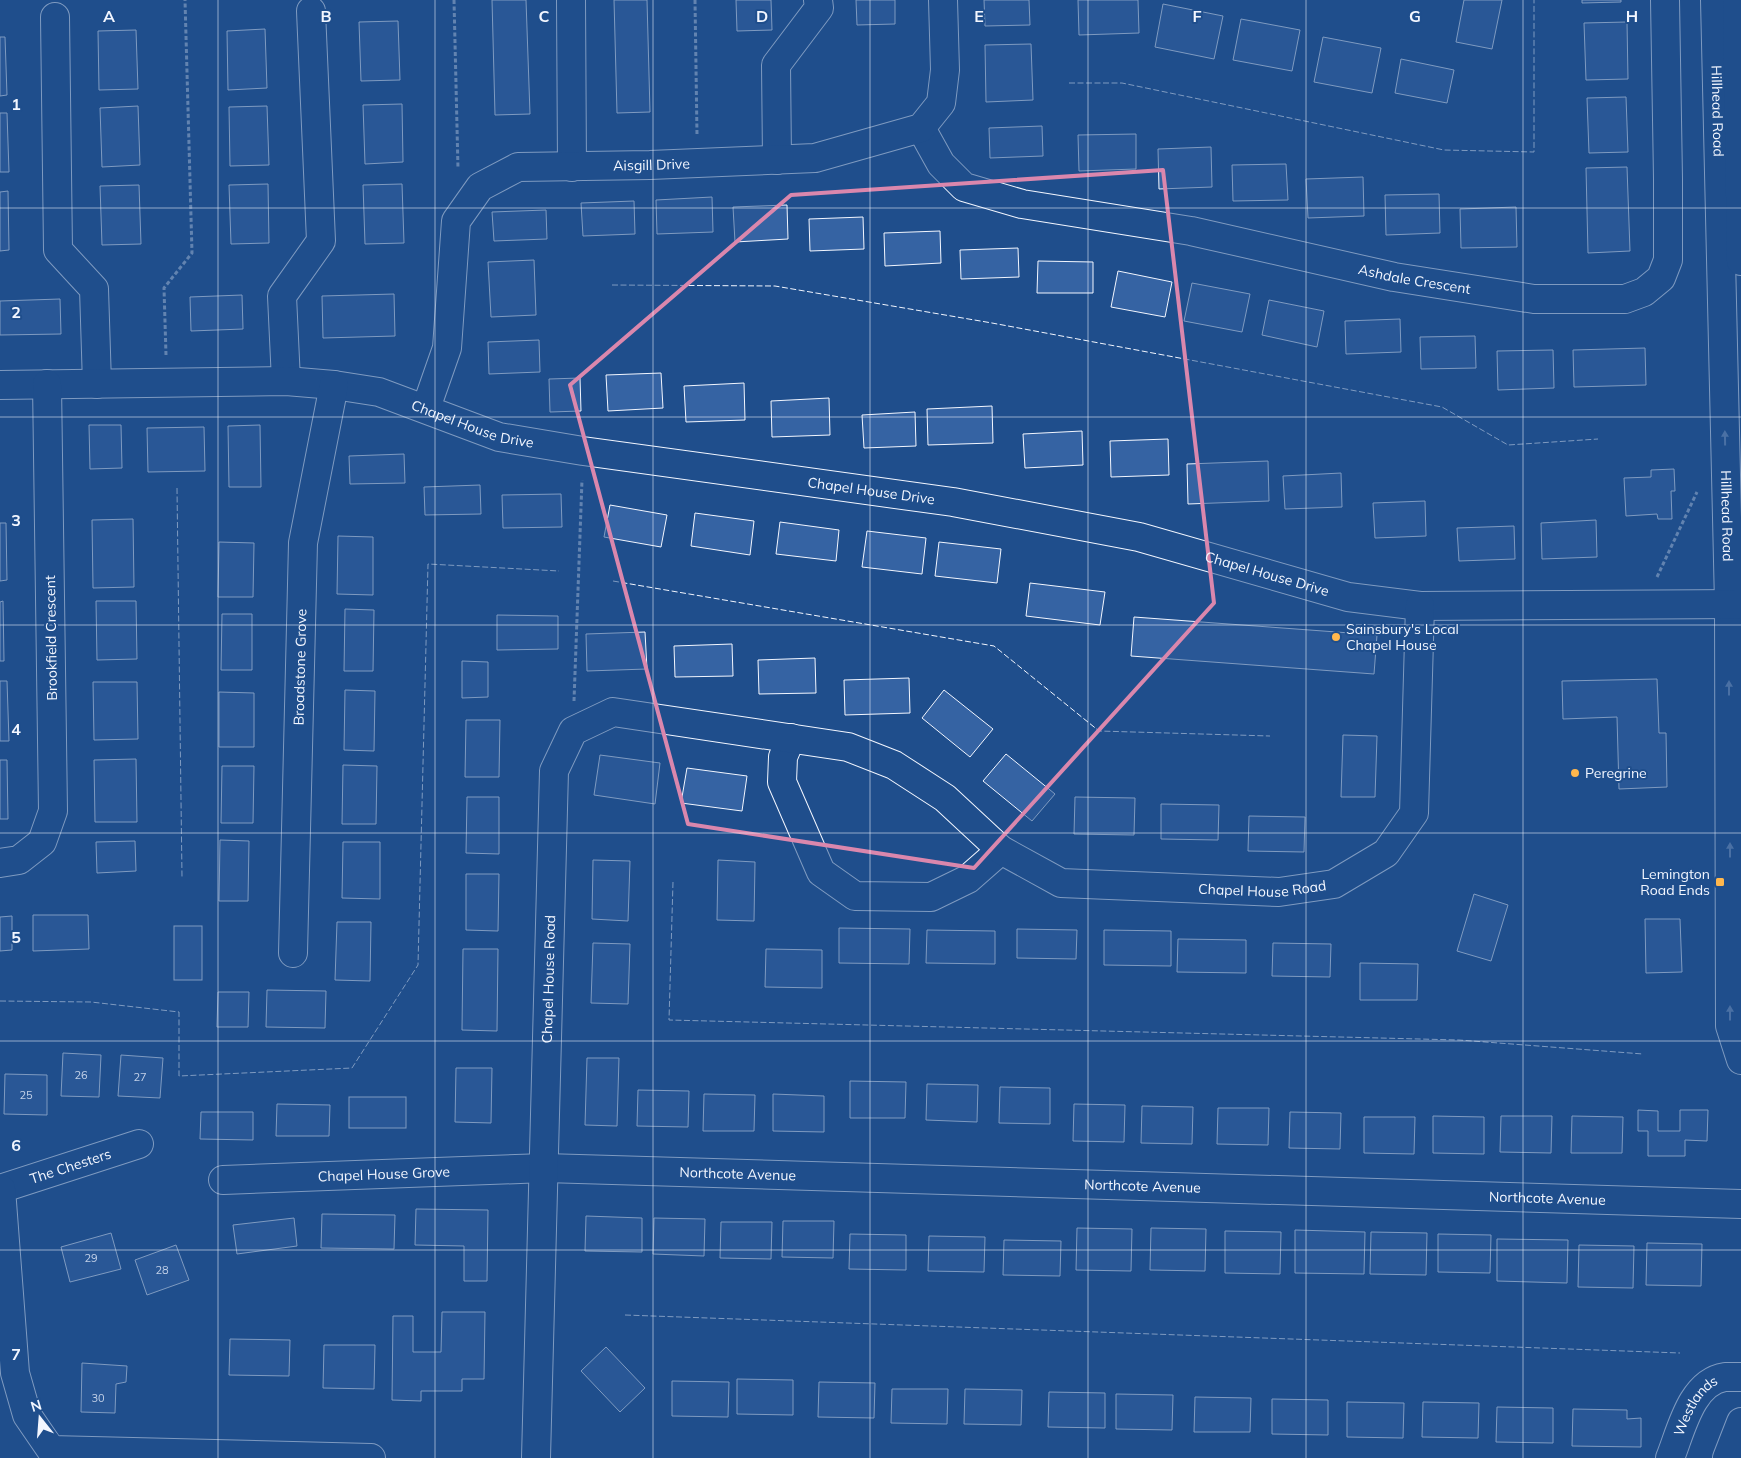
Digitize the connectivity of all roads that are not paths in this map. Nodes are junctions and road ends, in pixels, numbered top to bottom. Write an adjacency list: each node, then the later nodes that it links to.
1 (571, 0): 12 (street)
2 (818, 0): 11 (street)
3 (943, 0): 10 (street)
4 (1665, 0): 10 (street, Ashdale Crescent)
5 (1715, 0): 9 (street, Hillhead Road)
6 (1737, 0): 9 (street, Hillhead Road)
7 (311, 11): 14 (street)
8 (54, 18): 16 (street)
9 (1733, 115): 13 (street, Hillhead Road); 20 (street, Hillhead Road, one-way to 9)
10 (921, 128): 11 (street, Aisgill Drive)
11 (777, 160): 12 (street, Aisgill Drive)
12 (572, 166): 19 (street, Aisgill Drive)
13 (1741, 261)
14 (286, 381): 16 (street, Chapel House Drive); 18 (street, Chapel House Drive)
15 (47, 384): 16 (street, Chapel House Drive); 17 (street, Chapel House Drive); 24 (street, Brookfield Crescent)
16 (97, 384)
17 (0, 385)
18 (334, 385): 19 (street, Chapel House Drive); 25 (street, Broadstone Grove)
19 (426, 408): 21 (street, Chapel House Drive)
20 (1735, 604): 21 (street, Chapel House Drive); 26 (street, Hillhead Road, one-way to 20)
21 (1420, 606): 23 (street, Chapel House Road)
22 (792, 738): 23 (street, Chapel House Road); 23 (street); 28 (street, Chapel House Road)
23 (1001, 850)
24 (0, 863)
25 (294, 953)
26 (1741, 1060)
27 (139, 1144): 30 (street, The Chesters)
28 (544, 1168): 29 (street, Chapel House Grove); 31 (street, Northcote Avenue); 36 (street, Chapel House Road)
29 (223, 1180)
30 (0, 1189): 35 (street, The Chesters)
31 (1741, 1204)
32 (1741, 1377): 37 (street, Westlands)
33 (1741, 1422): 38 (street)
34 (1741, 1453): 38 (street)
35 (371, 1458)
36 (536, 1458)
37 (1670, 1458)
38 (1727, 1458)

